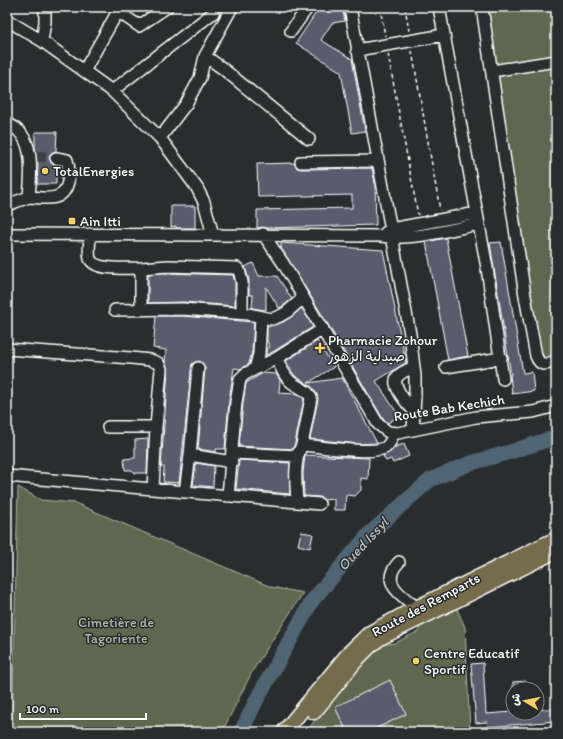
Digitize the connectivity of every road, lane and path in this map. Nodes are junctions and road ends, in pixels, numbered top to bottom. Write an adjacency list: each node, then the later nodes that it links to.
1 (45, 7): 14 (street)
2 (167, 7): 21 (street)
3 (308, 7): 12 (street)
4 (350, 7): 17 (street)
5 (380, 7): 16 (path)
6 (404, 7): 15 (path)
7 (439, 7): 13 (street)
8 (482, 7): 20 (street)
9 (231, 9): 18 (street)
10 (213, 13): 22 (street)
11 (7, 20): 14 (street)
12 (291, 31)
13 (444, 35): 15 (street); 31 (street)
14 (42, 41): 21 (street)
15 (410, 41): 16 (street); 32 (path)
16 (387, 44): 17 (street); 33 (path)
17 (357, 50): 27 (street)
18 (205, 56): 24 (street); 25 (street)
19 (556, 60): 20 (street)
20 (492, 71): 49 (street)
21 (84, 72): 22 (street)
22 (112, 90): 24 (street)
23 (7, 124): 29 (street)
24 (160, 138): 38 (street)
25 (308, 139)
26 (56, 158): 29 (street)
27 (378, 161): 28 (street); 37 (street)
28 (301, 162)
29 (29, 197): 30 (street)
30 (7, 205)
31 (478, 218): 32 (street); 37 (street); 48 (street)
32 (442, 220): 33 (street)
33 (420, 224): 37 (street)
34 (7, 234): 35 (street)
35 (90, 234): 38 (street); 39 (street)
36 (263, 234): 37 (street); 38 (street); 40 (street, Route Bab Kechich)
37 (392, 234): 50 (street)
38 (213, 235)
39 (141, 268): 42 (street); 43 (street)
40 (303, 298): 44 (street); 45 (street, Route Bab Kechich)
41 (115, 310): 42 (street)
42 (141, 310): 43 (street)
43 (242, 313): 44 (street)
44 (261, 317): 53 (street)
45 (323, 330): 47 (street); 60 (street, Route Bab Kechich)
46 (7, 349): 57 (street)
47 (277, 358): 53 (street); 61 (street)
48 (501, 358): 51 (street); 54 (street)
49 (556, 361)
50 (414, 367): 56 (street); 56 (street)
51 (446, 367)
52 (198, 368): 62 (street)
53 (255, 369): 64 (street)
54 (503, 379)
55 (556, 406): 59 (street, Route Bab Kechich)
56 (414, 411): 59 (street)
57 (156, 427): 58 (street); 66 (street)
58 (108, 428)
59 (413, 430): 60 (street, Route Bab Kechich)
60 (393, 434): 61 (street)
61 (302, 445): 63 (street)
62 (190, 455): 64 (street); 67 (street)
63 (298, 456): 64 (street); 69 (street)
64 (232, 457): 68 (street)
65 (7, 476): 66 (street)
66 (153, 489): 67 (street)
67 (185, 492): 68 (street)
68 (228, 496): 69 (street)
69 (296, 502): 70 (street)
70 (319, 504)
71 (556, 539): 74 (main road, Route des Remparts)
72 (556, 550): 74 (main road, Route des Remparts)
73 (399, 562): 74 (street)
74 (421, 611): 75 (main road, Route des Remparts); 76 (main road, Route des Remparts)
75 (284, 732)
76 (297, 732)

